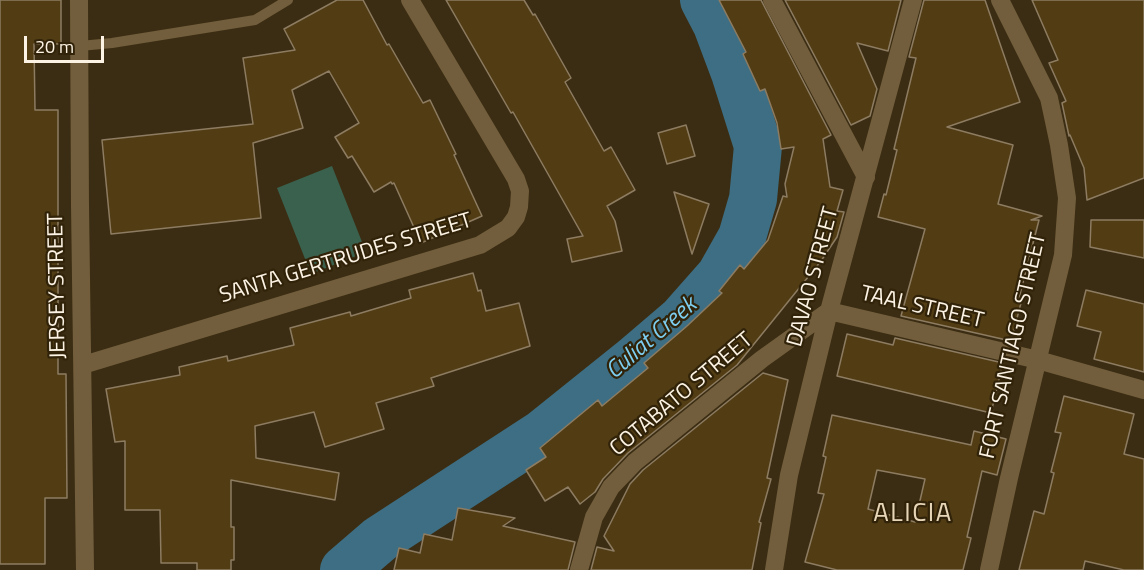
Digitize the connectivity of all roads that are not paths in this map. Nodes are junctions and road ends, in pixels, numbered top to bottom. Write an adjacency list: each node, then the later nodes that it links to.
1 (80, 0): 7 (street, JERSEY STREET)
2 (288, 0): 7 (lane)
3 (410, 0): 11 (street, SANTA GERTRUDES STREET)
4 (772, 0): 8 (street)
5 (913, 0): 8 (street, DAVAO STREET)
6 (1000, 0): 10 (street, FORT SANTIAGO STREET)
7 (80, 46): 11 (street, JERSEY STREET)
8 (866, 177): 9 (street, DAVAO STREET)
9 (829, 311): 10 (street, TAAL STREET); 14 (street, COTABATO STREET); 15 (street, DAVAO STREET)
10 (1038, 360): 12 (street, TAAL STREET); 16 (street, FORT SANTIAGO STREET)
11 (83, 365): 13 (street, JERSEY STREET)
12 (1144, 390)
13 (85, 570)
14 (579, 570)
15 (774, 570)
16 (989, 570)

